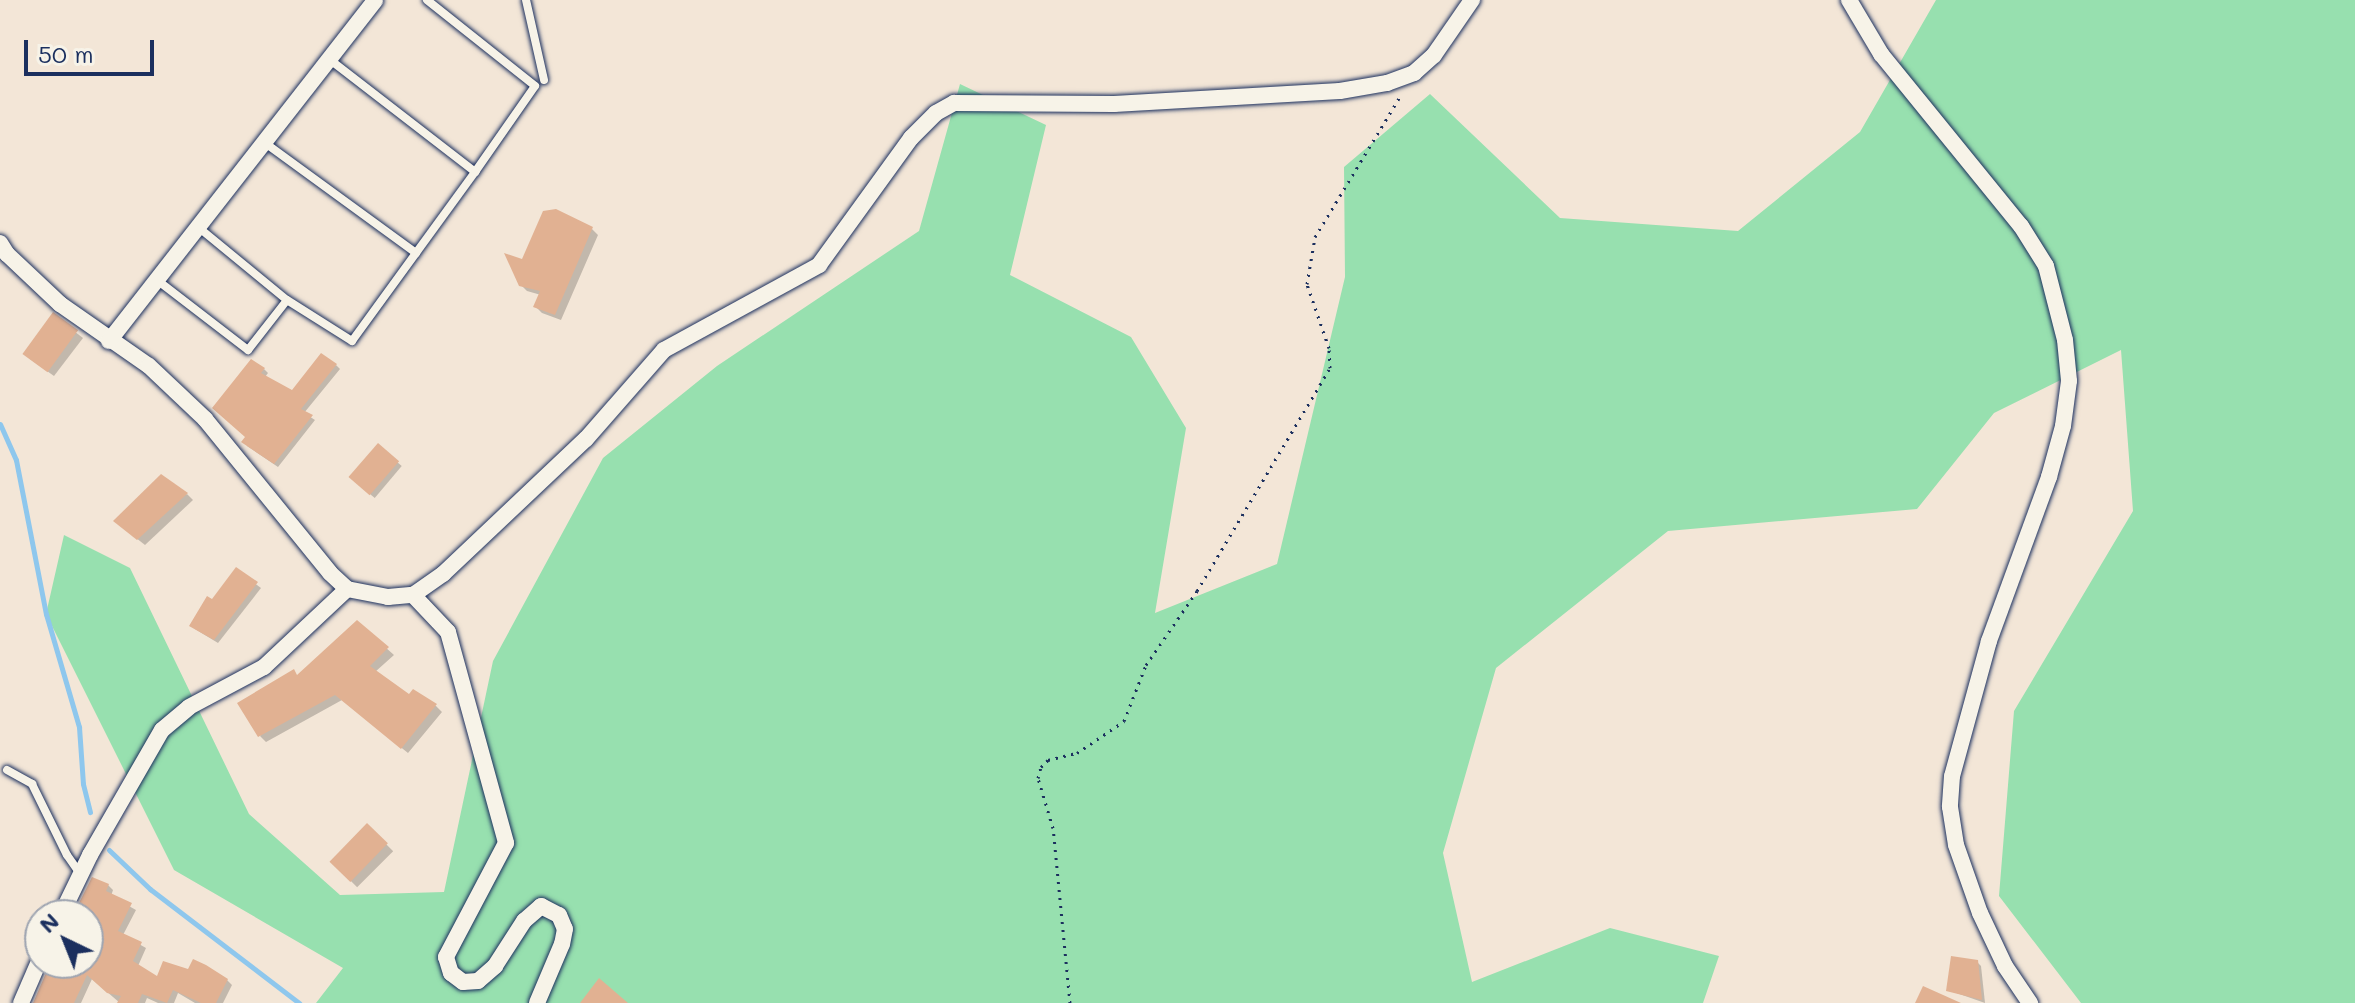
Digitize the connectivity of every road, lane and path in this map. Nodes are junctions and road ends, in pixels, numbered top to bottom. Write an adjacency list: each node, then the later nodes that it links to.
1 (375, 0): 6 (street)
2 (427, 0): 10 (lane)
3 (526, 0): 8 (lane)
4 (1472, 0): 7 (street)
5 (1849, 0): 26 (street)
6 (329, 59): 9 (street); 10 (lane)
7 (1414, 73): 18 (street); 25 (path)
8 (544, 80)
9 (264, 142): 11 (street); 13 (lane)
10 (475, 172): 13 (lane)
11 (198, 227): 14 (street); 15 (lane)
12 (0, 243): 16 (street)
13 (416, 253): 15 (lane)
14 (157, 280): 15 (lane); 16 (street)
15 (287, 300)
16 (109, 341): 17 (street)
17 (347, 589): 18 (street); 20 (street)
18 (413, 595): 24 (street)
19 (7, 770): 20 (lane)
20 (81, 875): 21 (street)
21 (69, 899)
22 (31, 979): 23 (street)
23 (21, 1003)
24 (537, 1003)
25 (1070, 1003)
26 (2030, 1003)

